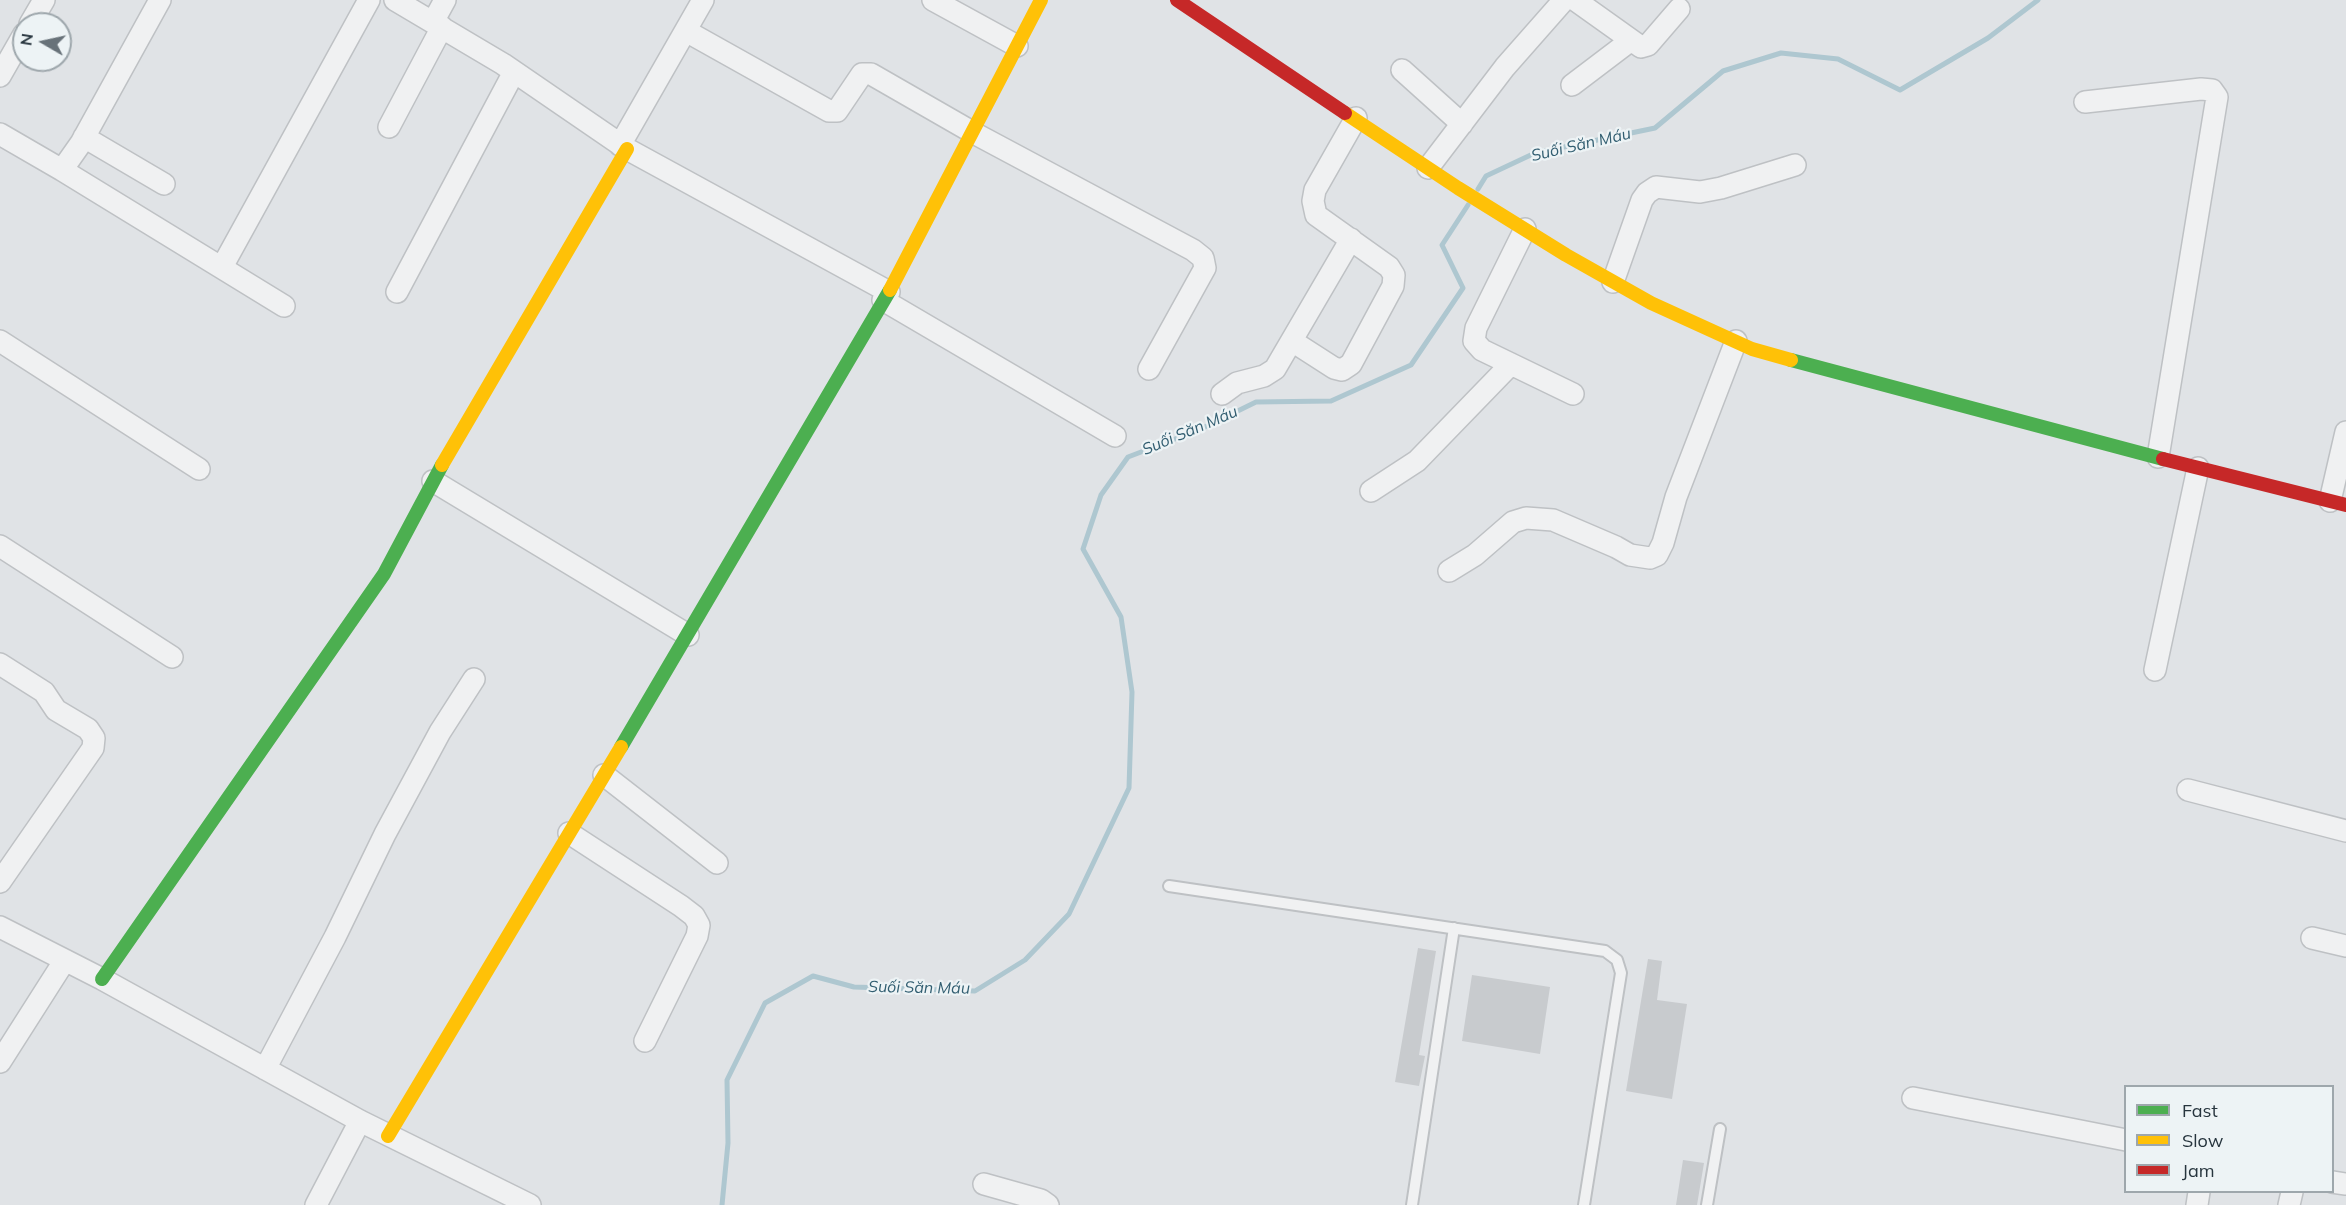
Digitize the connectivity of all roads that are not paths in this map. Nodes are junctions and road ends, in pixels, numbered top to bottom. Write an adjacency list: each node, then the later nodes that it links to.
1 (160, 0): 27 (street)
2 (369, 0): 35 (street)
3 (395, 0): 12 (street)
4 (446, 0): 12 (street)
5 (704, 0): 13 (street)
6 (933, 0): 15 (street)
7 (1041, 0): 15 (street)
8 (1177, 0): 22 (street)
9 (1564, 0): 23 (street)
10 (1575, 0): 14 (street)
11 (1679, 9): 14 (street)
12 (437, 25): 18 (street); 24 (street)
13 (686, 31): 25 (street); 28 (street)
14 (1630, 41): 20 (street)
15 (1017, 46): 25 (street)
16 (12, 55): 19 (street)
17 (1402, 70): 23 (street)
18 (514, 72): 28 (street); 37 (street)
19 (0, 76)
20 (1572, 85)
21 (2085, 102): 49 (street)
22 (1356, 118): 30 (street); 34 (street)
23 (1462, 124): 30 (street)
24 (389, 127)
25 (972, 132): 38 (street); 44 (street)
26 (0, 134): 31 (street)
27 (84, 137): 31 (street); 32 (street)
28 (623, 147): 38 (street); 52 (street)
29 (1795, 165): 36 (street)
30 (1428, 168): 33 (street)
31 (62, 170): 35 (street)
32 (164, 183)
33 (1525, 230): 36 (street); 43 (street)
34 (1351, 239): 41 (street); 41 (street)
35 (222, 267): 39 (street)
36 (1613, 282): 42 (street)
37 (397, 292)
38 (886, 296): 48 (street); 57 (street)
39 (284, 306)
40 (0, 341): 51 (street)
41 (1292, 341): 45 (street)
42 (1736, 341): 49 (street); 56 (street)
43 (1511, 364): 46 (street); 53 (street)
44 (1149, 369)
45 (1222, 394)
46 (1573, 394)
47 (2346, 432): 54 (street)
48 (1115, 436)
49 (2158, 457): 50 (street)
50 (2198, 468): 54 (street); 60 (street)
51 (199, 469)
52 (433, 481): 57 (street); 74 (street)
53 (1371, 491)
54 (2338, 503)
55 (0, 546): 58 (street)
56 (1449, 571)
57 (688, 634): 62 (street)
58 (172, 657)
59 (0, 664): 67 (street)
60 (2156, 670)
61 (474, 680): 77 (street)
62 (604, 775): 65 (street); 66 (street)
63 (2188, 790): 64 (street)
64 (2346, 831)
65 (569, 833): 75 (street); 81 (street)
66 (717, 863)
67 (0, 882)
68 (1169, 886): 70 (lane)
69 (0, 927): 73 (street)
70 (1454, 928): 87 (lane); 88 (lane)
71 (2312, 938): 72 (street)
72 (2346, 946)
73 (65, 960): 74 (street); 76 (street)
74 (102, 980): 77 (street)
75 (645, 1041)
76 (0, 1062)
77 (265, 1069): 79 (street)
78 (1913, 1098): 82 (street)
79 (360, 1121): 81 (street); 84 (street)
80 (1720, 1130): 89 (lane)
81 (388, 1136): 85 (street)
82 (2124, 1140)
83 (984, 1184): 86 (street)
84 (316, 1205)
85 (530, 1205)
86 (1048, 1205)
87 (1412, 1205)
88 (1584, 1205)
89 (1707, 1205)

